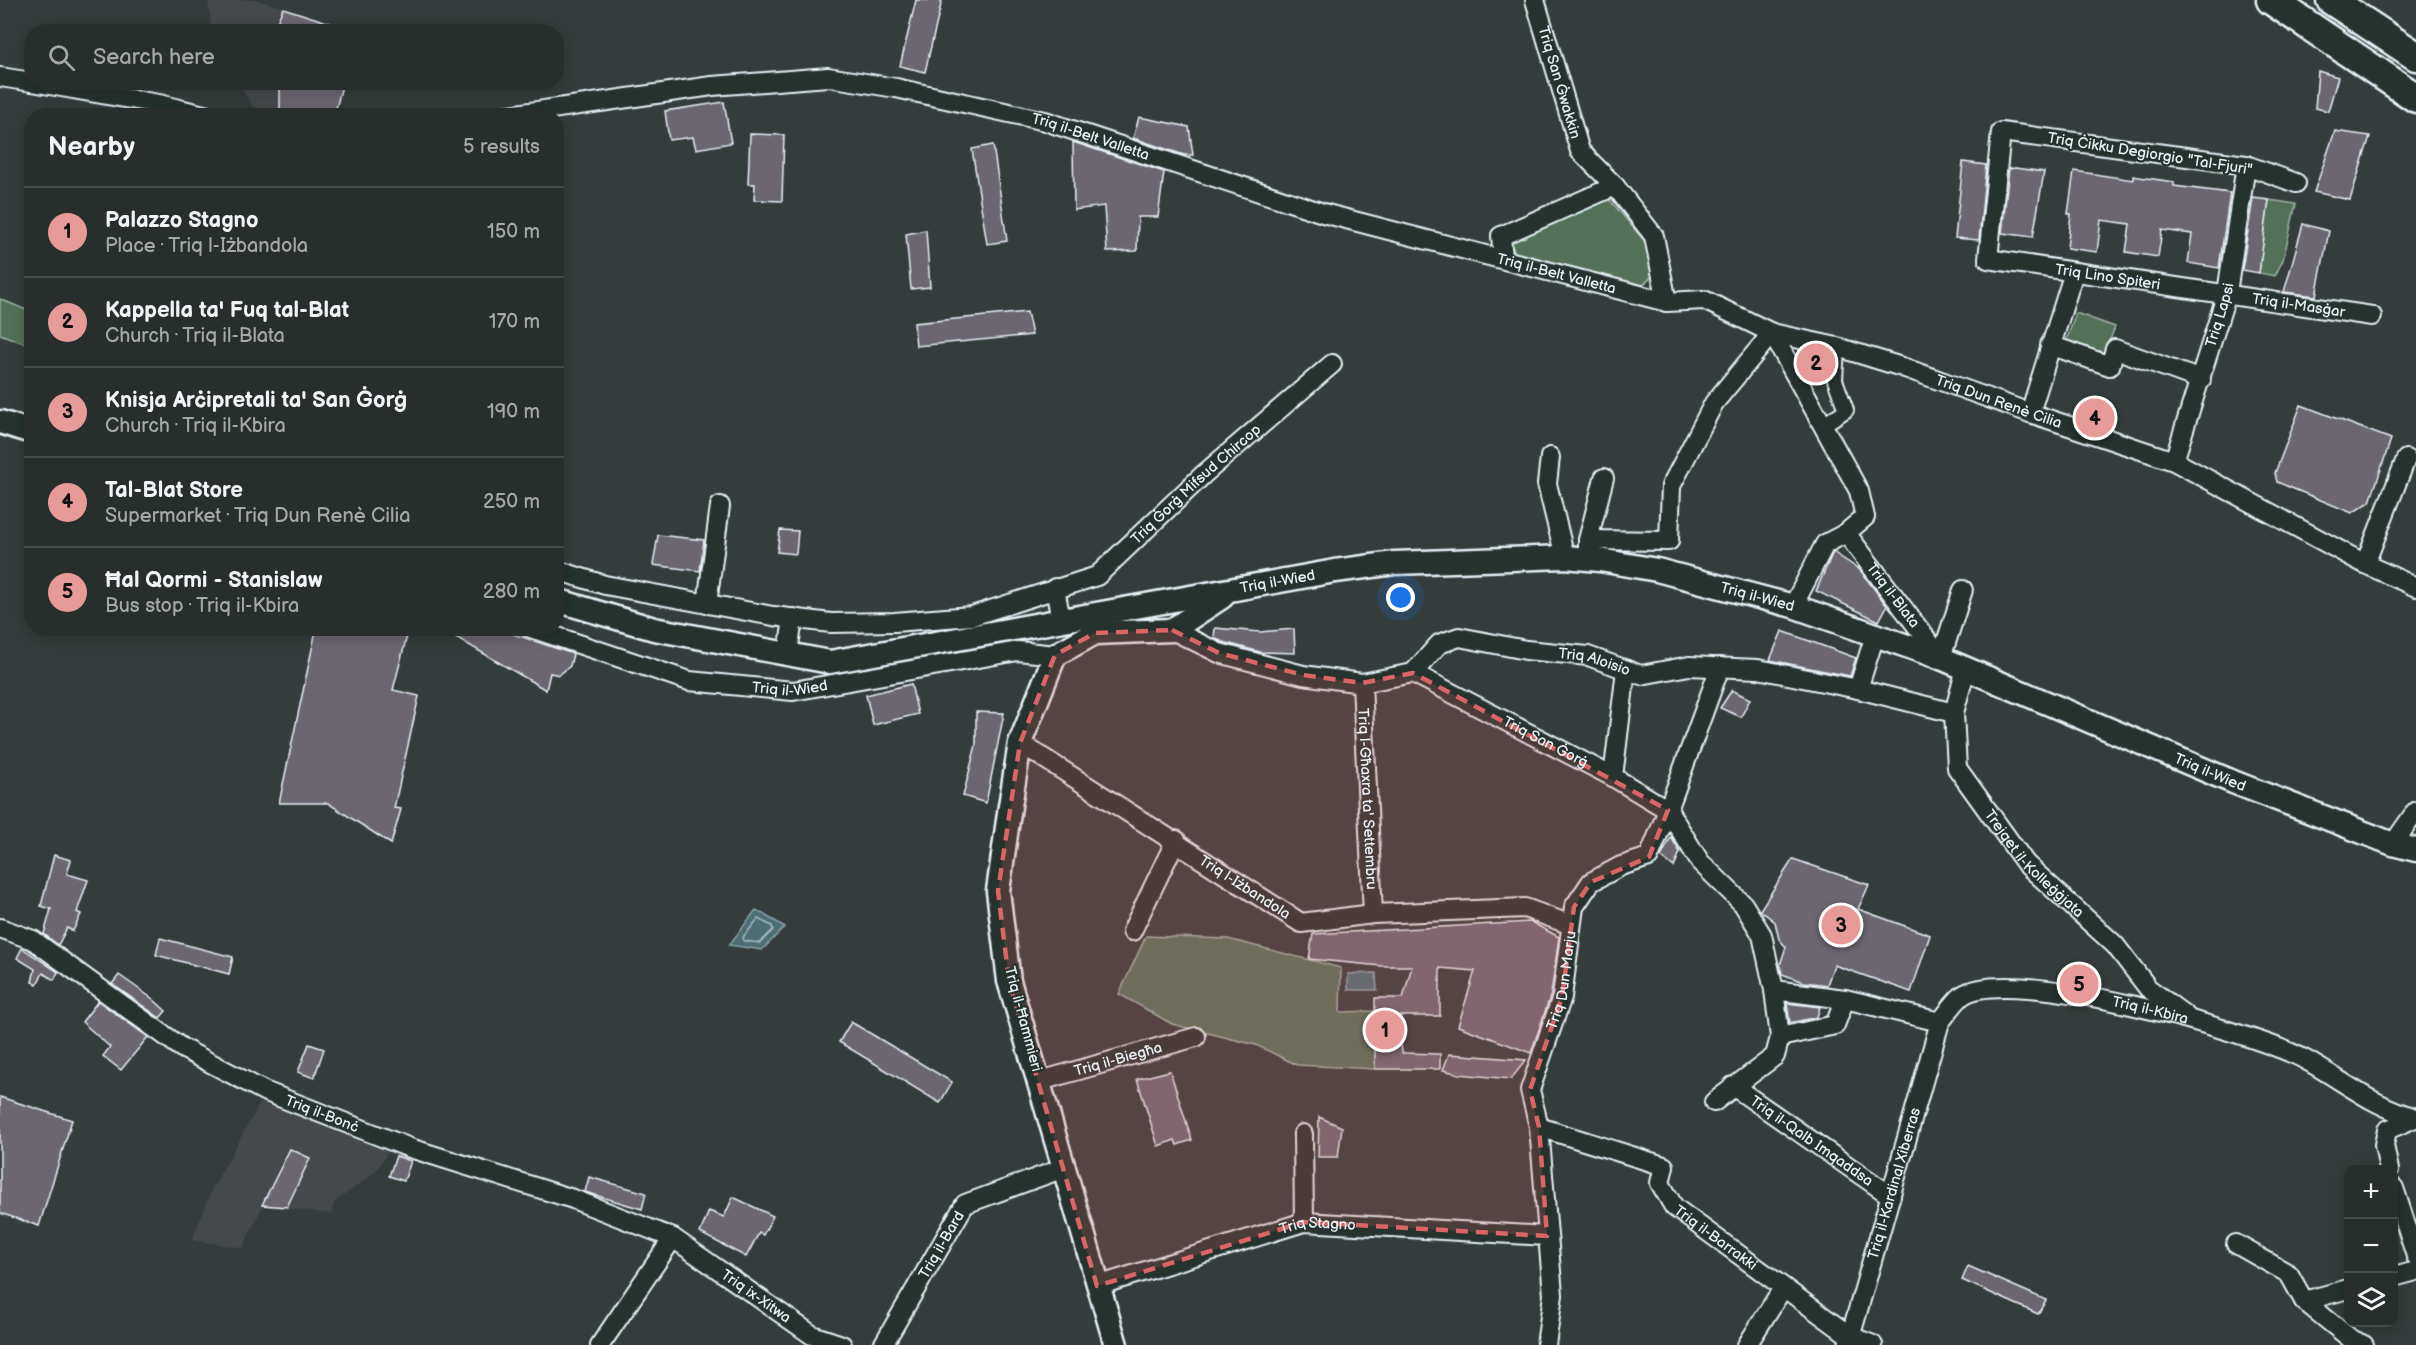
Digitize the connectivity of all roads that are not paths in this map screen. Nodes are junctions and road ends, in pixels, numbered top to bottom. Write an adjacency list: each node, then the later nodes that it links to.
1 (1535, 0): 13 (street, Triq San Ġwakkin)
2 (2271, 0): 8 (highway)
3 (2331, 0): 4 (highway)
4 (2416, 56)
5 (0, 77): 6 (street)
6 (24, 81)
7 (78, 90): 9 (street)
8 (2416, 98)
9 (177, 108)
10 (558, 108): 14 (street, Triq il-Belt Valletta)
11 (2246, 165): 12 (street, Triq Ċikku Degiorgio "Tal-Fjuri"); 15 (street, Triq Ċikku Degiorgio "Tal-Fjuri"); 17 (street, Triq Lapsi)
12 (2296, 183)
13 (1615, 186): 14 (street); 18 (street, Triq San Ġwakkin)
14 (1503, 258): 18 (street, Triq il-Belt Valletta)
15 (1988, 259): 16 (street, Triq Lino Spiteri)
16 (2074, 272): 17 (street, Triq Lino Spiteri); 21 (street)
17 (2228, 293): 19 (street, Triq il-Masġar); 24 (street, Triq Lapsi)
18 (1667, 302): 20 (street, Triq Dun Renè Cilia)
19 (2372, 316)
20 (1772, 333): 22 (street, Triq Dun Renè Cilia); 27 (street); 35 (street)
21 (2050, 345): 24 (street); 25 (street)
22 (1837, 347): 25 (street, Triq Dun Renè Cilia); 27 (street)
23 (1332, 364): 40 (street, Triq Ġorġ Mifsud Chircop)
24 (2201, 381): 31 (street, Triq Lapsi)
25 (2030, 413): 31 (street, Triq Dun Renè Cilia)
26 (0, 422): 28 (street)
27 (1823, 425): 34 (street)
28 (24, 430)
29 (1550, 457): 36 (street)
30 (2406, 459): 37 (street)
31 (2174, 461): 37 (street, Triq Dun Renè Cilia)
32 (1604, 478): 35 (street)
33 (720, 506): 44 (street)
34 (1846, 533): 45 (street); 53 (street, Triq il-Blata)
35 (1588, 549): 36 (street, Triq il-Wied); 45 (street, Triq il-Wied)
36 (1565, 557): 42 (street, Triq il-Wied)
37 (2365, 564): 39 (street, Triq Dun Renè Cilia)
38 (564, 572): 44 (street)
39 (2416, 587)
40 (1055, 588): 46 (street); 47 (street)
41 (1963, 590): 53 (street)
42 (1231, 591): 47 (street, Triq il-Wied); 48 (street)
43 (564, 602): 51 (street, Triq il-Wied)
44 (707, 604): 46 (street)
45 (1793, 606): 49 (street, Triq il-Wied)
46 (793, 618): 51 (street, Triq il-Wied)
47 (1061, 621): 51 (street, Triq il-Wied)
48 (1172, 630): 52 (street); 58 (street)
49 (1875, 635): 53 (street, Triq il-Wied); 59 (street)
50 (555, 636): 52 (street, Triq il-Wied)
51 (788, 654)
52 (1055, 655): 61 (street, Triq il-Ħammieri)
53 (1941, 658): 55 (street, Triq il-Wied)
54 (1720, 667): 56 (street, Triq Aloisio); 59 (street, Triq Aloisio); 63 (street, Triq Dun Marju)
55 (1966, 668): 60 (street, Trejqet il-Kolleġġjata); 66 (street, Triq il-Wied)
56 (1626, 670): 57 (street, Triq Aloisio); 62 (street)
57 (1413, 673): 58 (street); 62 (street, Triq San Ġorġ)
58 (1362, 683): 68 (street, Triq l-Għaxra ta' Settembru)
59 (1858, 689): 60 (street, Triq Aloisio)
60 (1954, 713): 74 (street, Trejqet il-Kolleġġjata)
61 (1020, 743): 65 (street, Triq l-Iżbandola); 78 (street, Triq il-Ħammieri)
62 (1613, 777): 63 (street, Triq San Ġorġ)
63 (1668, 810): 69 (street, Triq Dun Marju); 72 (street, Triq San Ġorġ)
64 (2416, 811): 66 (street)
65 (1176, 840): 68 (street, Triq l-Iżbandola); 71 (street)
66 (2393, 844): 67 (street, Triq il-Wied)
67 (2416, 850)
68 (1373, 914): 69 (street, Triq l-Iżbandola)
69 (1571, 925): 82 (street, Triq Dun Marju)
70 (0, 928): 90 (street, Triq il-Bonċ)
71 (1132, 931)
72 (1774, 990): 73 (street); 77 (street, Triq San Ġorġ)
73 (1845, 999): 75 (street); 77 (street)
74 (2192, 1021): 75 (street, Triq il-Kbira); 81 (street, Triq il-Kbira)
75 (1940, 1023): 86 (street, Triq il-Kardinal Xiberras)
76 (1196, 1037): 78 (street, Triq il-Biegħa)
77 (1780, 1037): 79 (street)
78 (1040, 1081): 85 (street, Triq il-Ħammieri)
79 (1733, 1086): 80 (street); 86 (street, Triq il-Qalb Imqaddsa)
80 (1714, 1102)
81 (2415, 1118): 84 (street)
82 (1539, 1127): 89 (street, Triq Dun Marju); 96 (street, Triq il-Barrakki)
83 (1302, 1134): 88 (street)
84 (2389, 1165)
85 (1064, 1168): 95 (street, Triq il-Ħammieri); 104 (street, Triq il-Bard)
86 (1891, 1196): 100 (street, Triq il-Kardinal Xiberras)
87 (2398, 1200): 92 (street)
88 (1304, 1222): 89 (street, Triq Stagno); 95 (street, Triq Stagno)
89 (1547, 1236): 106 (street, Triq Dun Marju)
90 (673, 1238): 99 (street, Triq ix-Xitwa); 102 (street)
91 (2236, 1244): 98 (street)
92 (2416, 1256)
93 (2416, 1271): 94 (street)
94 (2398, 1276)
95 (1097, 1286): 105 (street, Triq il-Ħammieri)
96 (1783, 1288): 100 (street, Triq il-Barrakki); 107 (street)
97 (2344, 1290): 98 (street)
98 (2304, 1301): 101 (street)
99 (811, 1340): 103 (street, Triq ix-Xitwa)
100 (1849, 1340): 108 (street, Triq il-Barrakki)
101 (2355, 1343)
102 (600, 1345)
103 (842, 1345)
104 (883, 1345)
105 (1116, 1345)
106 (1546, 1345)
107 (1747, 1345)
108 (1873, 1345)

